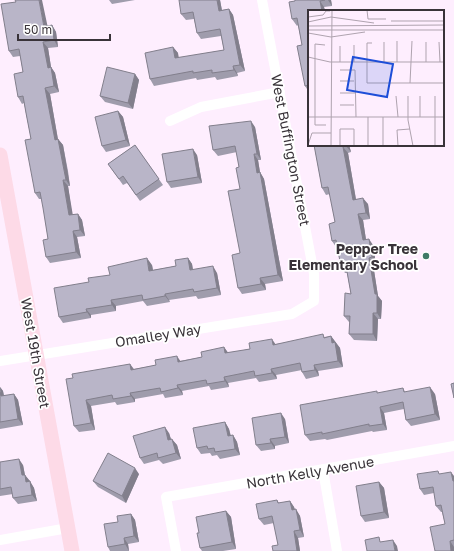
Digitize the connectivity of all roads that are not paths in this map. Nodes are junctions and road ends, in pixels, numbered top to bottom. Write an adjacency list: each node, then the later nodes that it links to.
1 (262, 0): 2 (street, West Buffington Street)
2 (280, 92): 3 (street); 5 (street, West Buffington Street)
3 (170, 121)
4 (0, 155): 6 (main road, West 19th Street)
5 (314, 302): 6 (street, Omalley Way)
6 (36, 355): 7 (street, Omalley Way); 10 (main road, West 19th Street)
7 (0, 361)
8 (454, 446): 9 (street, North Kelly Avenue)
9 (323, 470): 13 (street, North Kelly Avenue); 14 (street)
10 (68, 528): 11 (street); 12 (main road, West 19th Street)
11 (0, 540)
12 (72, 551)
13 (176, 551)
14 (337, 551)

